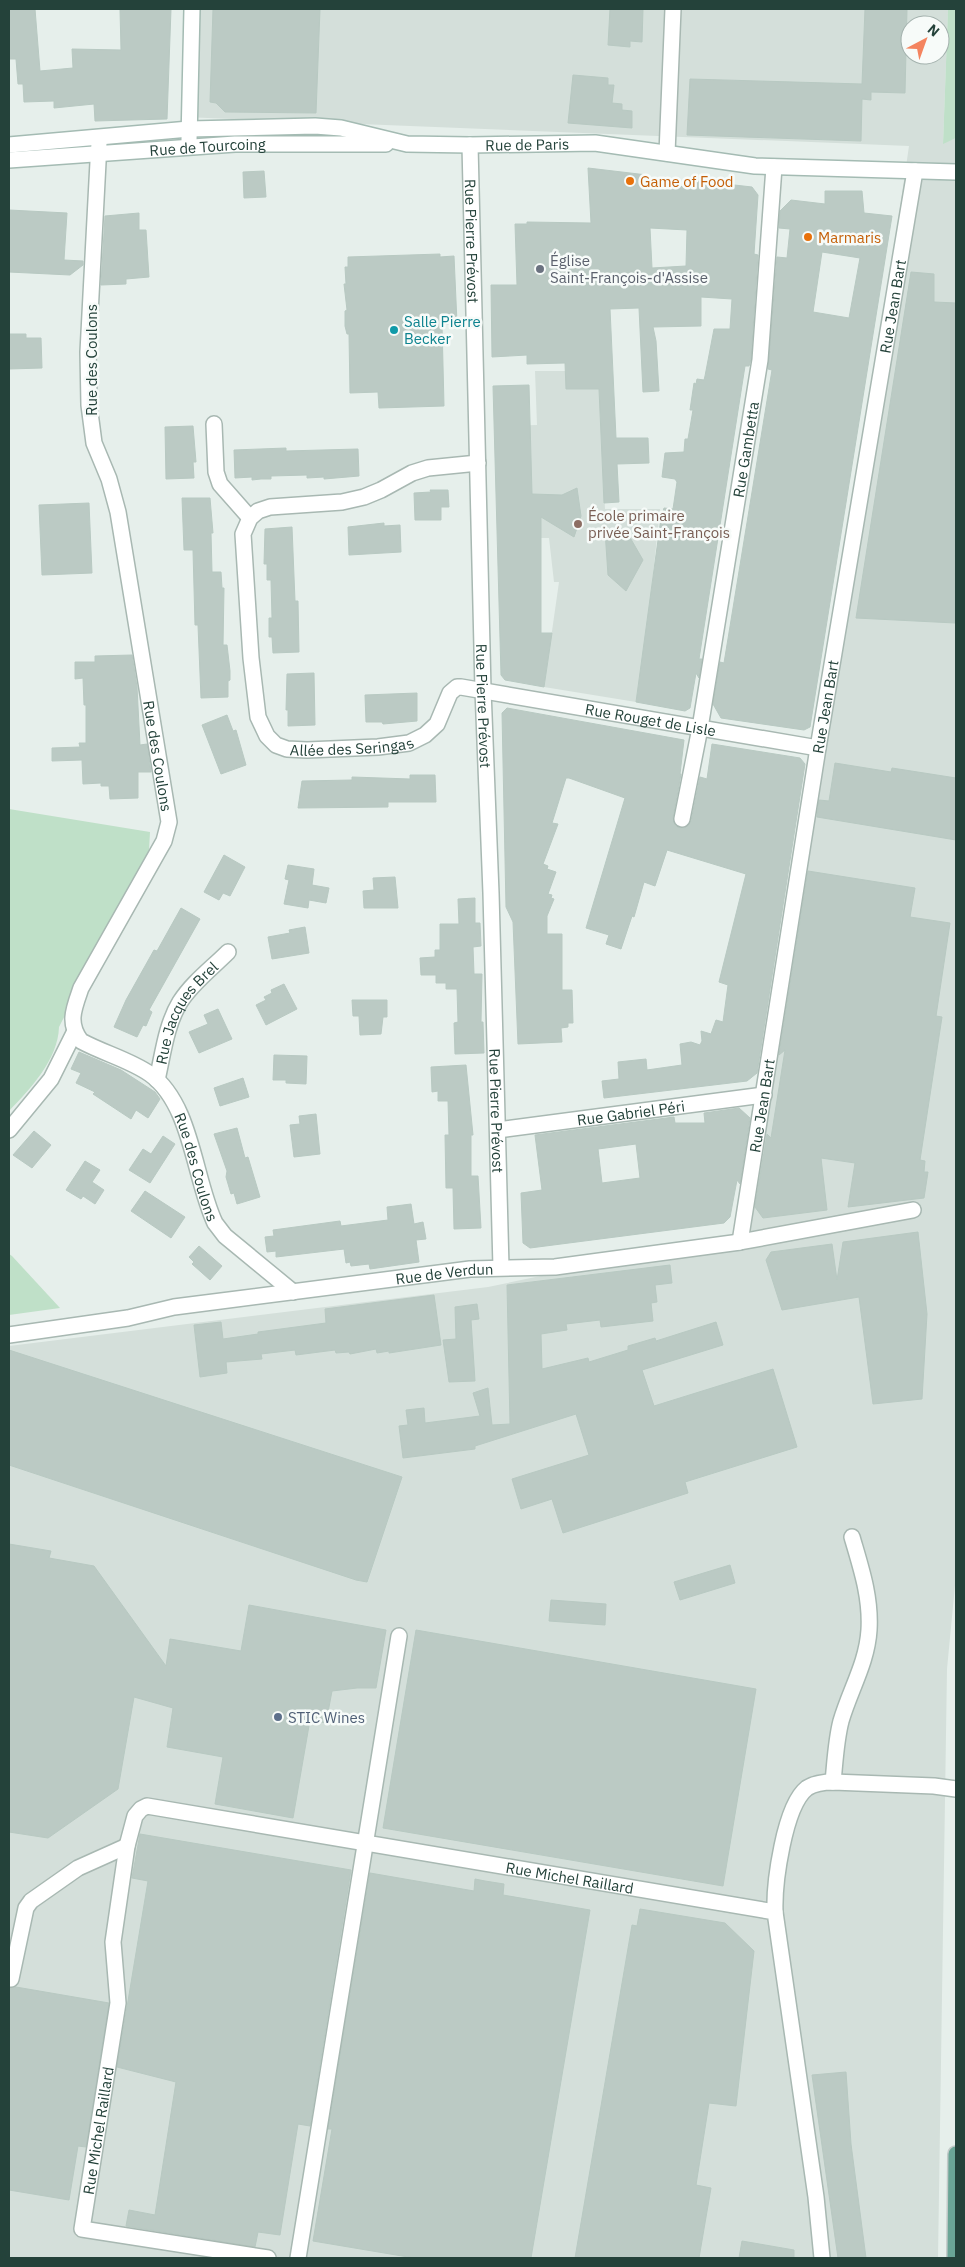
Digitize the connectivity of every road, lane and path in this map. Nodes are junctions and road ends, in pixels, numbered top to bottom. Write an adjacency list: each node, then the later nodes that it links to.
1 (192, 9): 3 (street)
2 (673, 9): 10 (street)
3 (189, 129): 4 (street, Rue de Paris); 6 (street, Rue de Paris); 8 (street)
4 (100, 136): 5 (street); 9 (street, Rue des Coulons)
5 (9, 144)
6 (407, 144): 7 (street, Rue de Paris); 8 (street, Rue de Tourcoing)
7 (470, 145): 10 (street, Rue de Paris); 16 (street, Rue Pierre Prévost)
8 (189, 146): 9 (street, Rue de Tourcoing)
9 (99, 153): 11 (street, Rue de Tourcoing); 23 (street, Rue des Coulons)
10 (667, 154): 12 (street, Rue de Paris)
11 (9, 160)
12 (774, 167): 13 (street, Rue de Paris); 19 (street, Rue Gambetta)
13 (915, 171): 14 (street, Rue de Paris); 20 (street, Rue Jean Bart)
14 (956, 172)
15 (214, 424): 17 (street)
16 (478, 463): 17 (street); 18 (street, Rue Pierre Prévost)
17 (250, 518): 18 (street, Allée des Seringas)
18 (483, 690): 19 (street, Rue Rouget de Lisle); 27 (street, Rue Pierre Prévost)
19 (700, 728): 20 (street, Rue Rouget de Lisle); 21 (street, Rue Gambetta)
20 (818, 748): 25 (street, Rue Jean Bart)
21 (682, 818)
22 (228, 952): 24 (street, Rue Jacques Brel)
23 (74, 1033): 24 (street, Rue des Coulons); 26 (street)
24 (157, 1080): 31 (street, Rue des Coulons)
25 (764, 1094): 27 (street, Rue Gabriel Péri); 29 (street, Rue Jean Bart)
26 (9, 1130)
27 (498, 1130): 30 (street, Rue Pierre Prévost)
28 (913, 1210): 29 (street, Rue de Verdun)
29 (740, 1242): 30 (street, Rue de Verdun)
30 (501, 1267): 31 (street, Rue de Verdun)
31 (293, 1292): 32 (street, Rue de Verdun)
32 (9, 1335)
33 (852, 1537): 35 (street)
34 (399, 1636): 37 (street)
35 (833, 1782): 36 (street); 39 (street)
36 (956, 1789)
37 (366, 1843): 38 (street, Rue Michel Raillard); 39 (street, Rue Michel Raillard); 43 (street)
38 (128, 1846): 40 (street); 42 (street, Rue Michel Raillard)
39 (775, 1912): 44 (street)
40 (12, 1979)
41 (956, 2154): 45 (main road)
42 (268, 2258)
43 (298, 2258)
44 (822, 2258)
45 (955, 2258)

